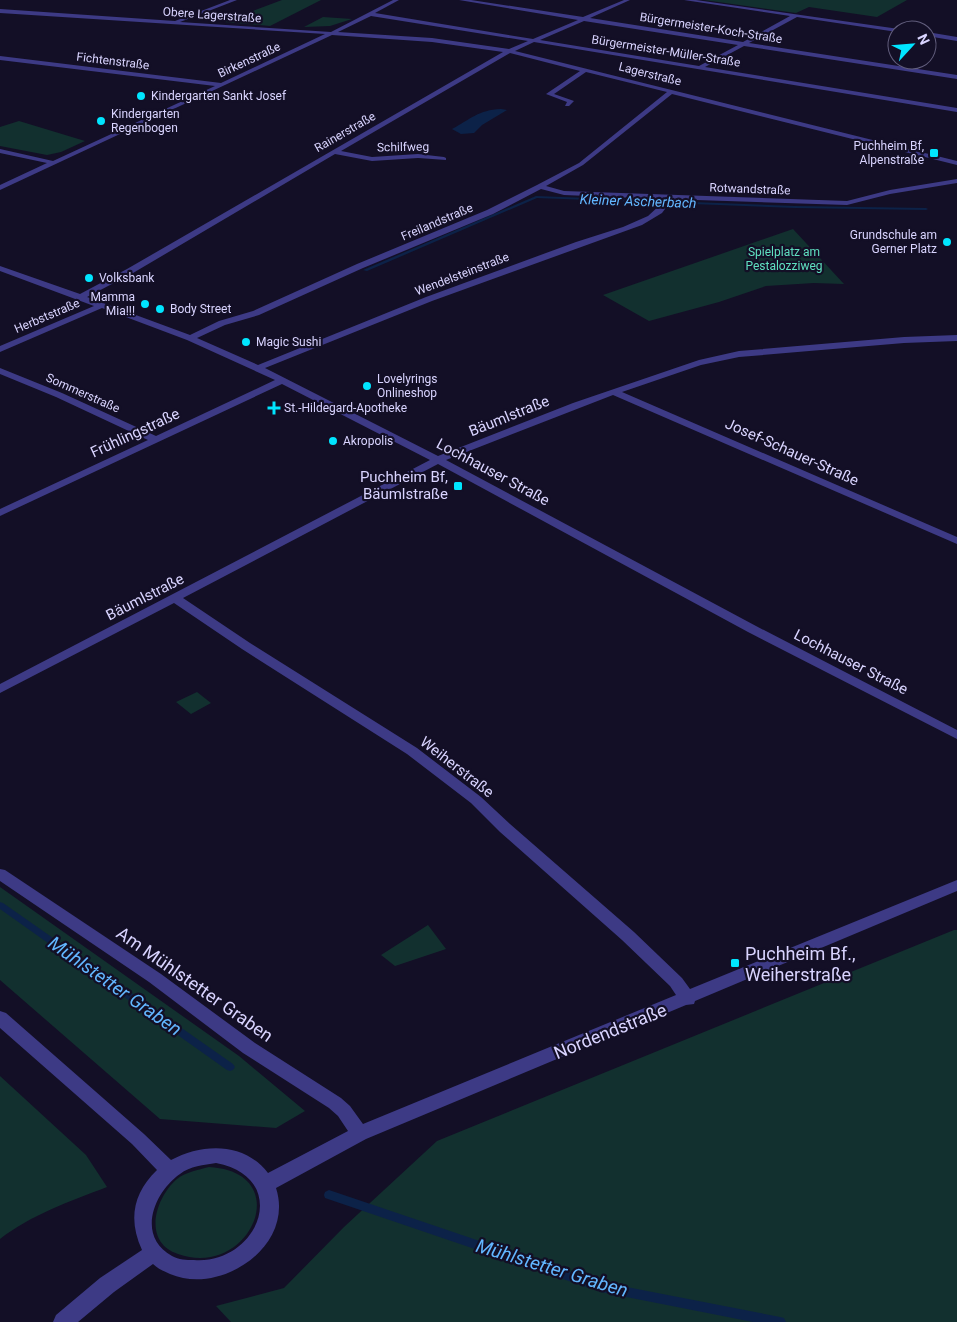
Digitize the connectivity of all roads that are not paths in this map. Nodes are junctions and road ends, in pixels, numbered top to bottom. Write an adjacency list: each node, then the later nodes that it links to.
1 (224, 0): 6 (street)
2 (398, 0): 8 (street, Birkenstraße)
3 (461, 0): 10 (street, Bürgermeister-Koch-Straße)
4 (628, 0): 10 (street, Rainerstraße)
5 (686, 0): 9 (street)
6 (233, 1): 11 (street)
7 (0, 11): 11 (street, Obere Lagerstraße)
8 (371, 14): 12 (street, Birkenstraße); 18 (street, Bürgermeister-Müller-Straße)
9 (795, 16): 13 (street); 19 (street)
10 (584, 19): 18 (street, Rainerstraße); 19 (street, Bürgermeister-Koch-Straße)
11 (173, 22): 14 (street, Obere Lagerstraße)
12 (348, 25): 14 (street); 15 (street, Birkenstraße)
13 (887, 29)
14 (302, 31): 15 (street, Obere Lagerstraße)
15 (332, 33): 20 (street, Lagerstraße); 25 (street, Birkenstraße)
16 (937, 35): 17 (street)
17 (957, 38)
18 (533, 41): 20 (street, Rainerstraße); 22 (street, Bürgermeister-Müller-Straße)
19 (744, 44): 22 (street); 24 (street, Bürgermeister-Koch-Straße)
20 (509, 51): 23 (street, Lagerstraße); 30 (street, Rainerstraße)
21 (0, 58): 25 (street, Fichtenstraße)
22 (699, 68): 28 (street, Bürgermeister-Müller-Straße)
23 (585, 70): 26 (street, Lagerstraße); 27 (street)
24 (957, 77)
25 (222, 85): 32 (street, Birkenstraße)
26 (672, 91): 33 (street, Lagerstraße); 35 (street, Freilandstraße)
27 (567, 105)
28 (957, 110)
29 (0, 151): 32 (street)
30 (332, 152): 31 (street, Schilfweg); 39 (street, Rainerstraße)
31 (444, 159)
32 (54, 163): 36 (street, Birkenstraße)
33 (957, 163)
34 (957, 181): 37 (street, Rotwandstraße)
35 (540, 187): 37 (street, Rotwandstraße); 41 (street, Freilandstraße)
36 (0, 188)
37 (663, 201): 44 (street, Wendelsteinstraße)
38 (0, 268): 39 (street, Lochhauser Straße)
39 (81, 297): 40 (street, Lochhauser Straße)
40 (103, 305): 41 (street, Lochhauser Straße); 43 (street, Herbststraße)
41 (190, 338): 44 (street, Lochhauser Straße)
42 (957, 338): 47 (street, Bäumlstraße)
43 (0, 349)
44 (258, 368): 46 (street, Lochhauser Straße)
45 (0, 372): 48 (street, Sommerstraße)
46 (283, 380): 48 (street, Frühlingstraße); 49 (street, Lochhauser Straße)
47 (614, 392): 49 (street, Bäumlstraße); 51 (street, Josef-Schauer-Straße)
48 (154, 439): 50 (street, Frühlingstraße)
49 (438, 460): 52 (street, Bäumlstraße); 54 (street, Lochhauser Straße)
50 (0, 513)
51 (957, 540)
52 (176, 598): 53 (street, Bäumlstraße); 57 (street, Weiherstraße)
53 (0, 690)
54 (957, 735)
55 (0, 874): 59 (street, Am Mühlstetter Graben)
56 (957, 885): 57 (street, Nordendstraße)
57 (688, 999): 59 (street, Nordendstraße)
58 (0, 1018): 60 (street)
59 (360, 1134): 61 (street, Nordendstraße)
60 (170, 1171): 61 (street); 62 (street)
61 (266, 1184): 62 (street)
62 (153, 1253): 63 (street)
63 (63, 1322)

